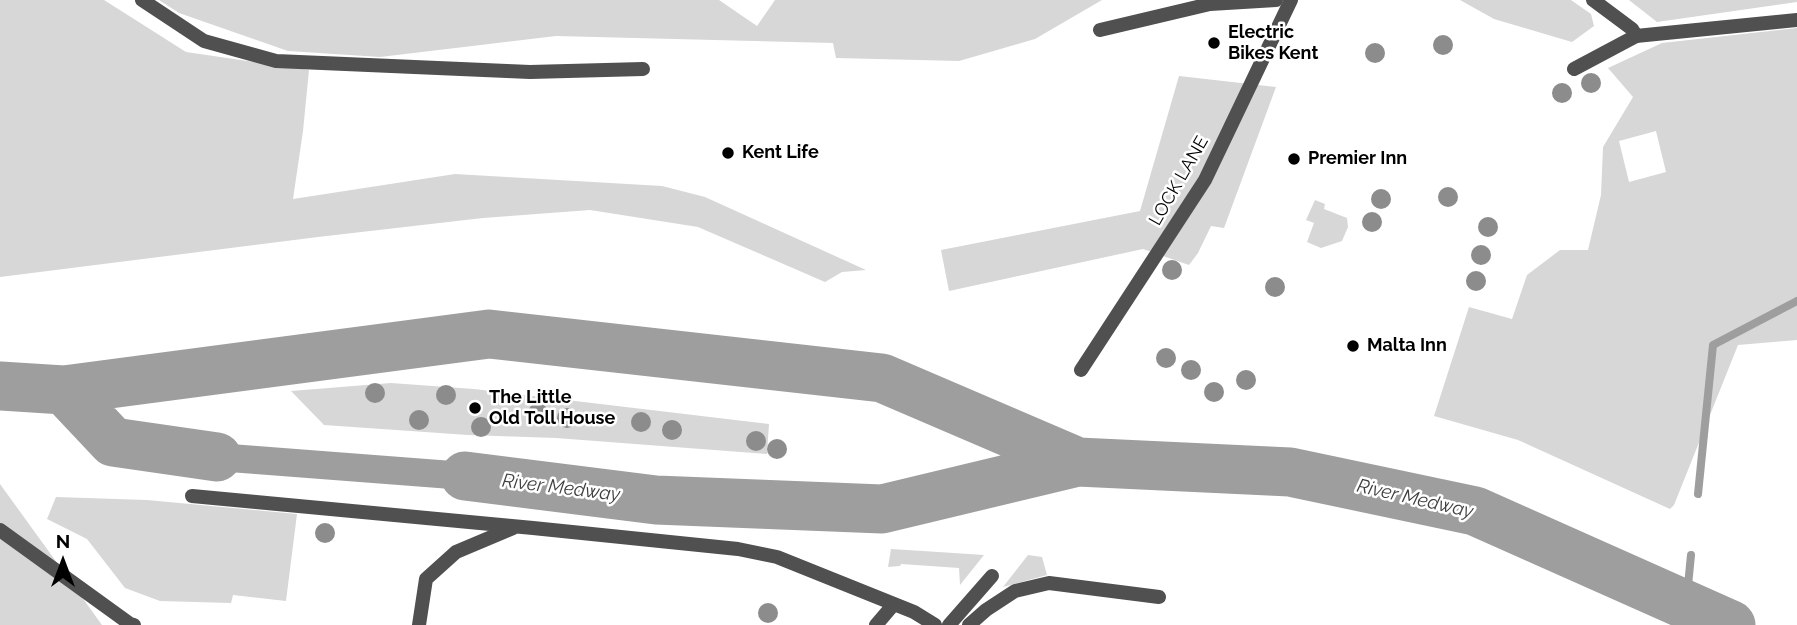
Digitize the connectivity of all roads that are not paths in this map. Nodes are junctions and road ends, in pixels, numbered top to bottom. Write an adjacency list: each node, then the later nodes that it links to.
1 (142, 0): 8 (street)
2 (1276, 0): 6 (street)
3 (1291, 0): 10 (street, LOCK LANE)
4 (1593, 0): 7 (street)
5 (1797, 20): 7 (street)
6 (1100, 30)
7 (1636, 36): 9 (street)
8 (643, 69)
9 (1574, 69)
10 (1081, 370)
11 (192, 496): 12 (street)
12 (515, 527): 16 (street); 18 (street)
13 (0, 530): 17 (street)
14 (992, 576): 21 (street)
15 (1159, 597): 22 (street)
16 (894, 604): 19 (street); 20 (street)
17 (134, 625)
18 (419, 625)
19 (876, 625)
20 (935, 625)
21 (949, 625)
22 (970, 625)

